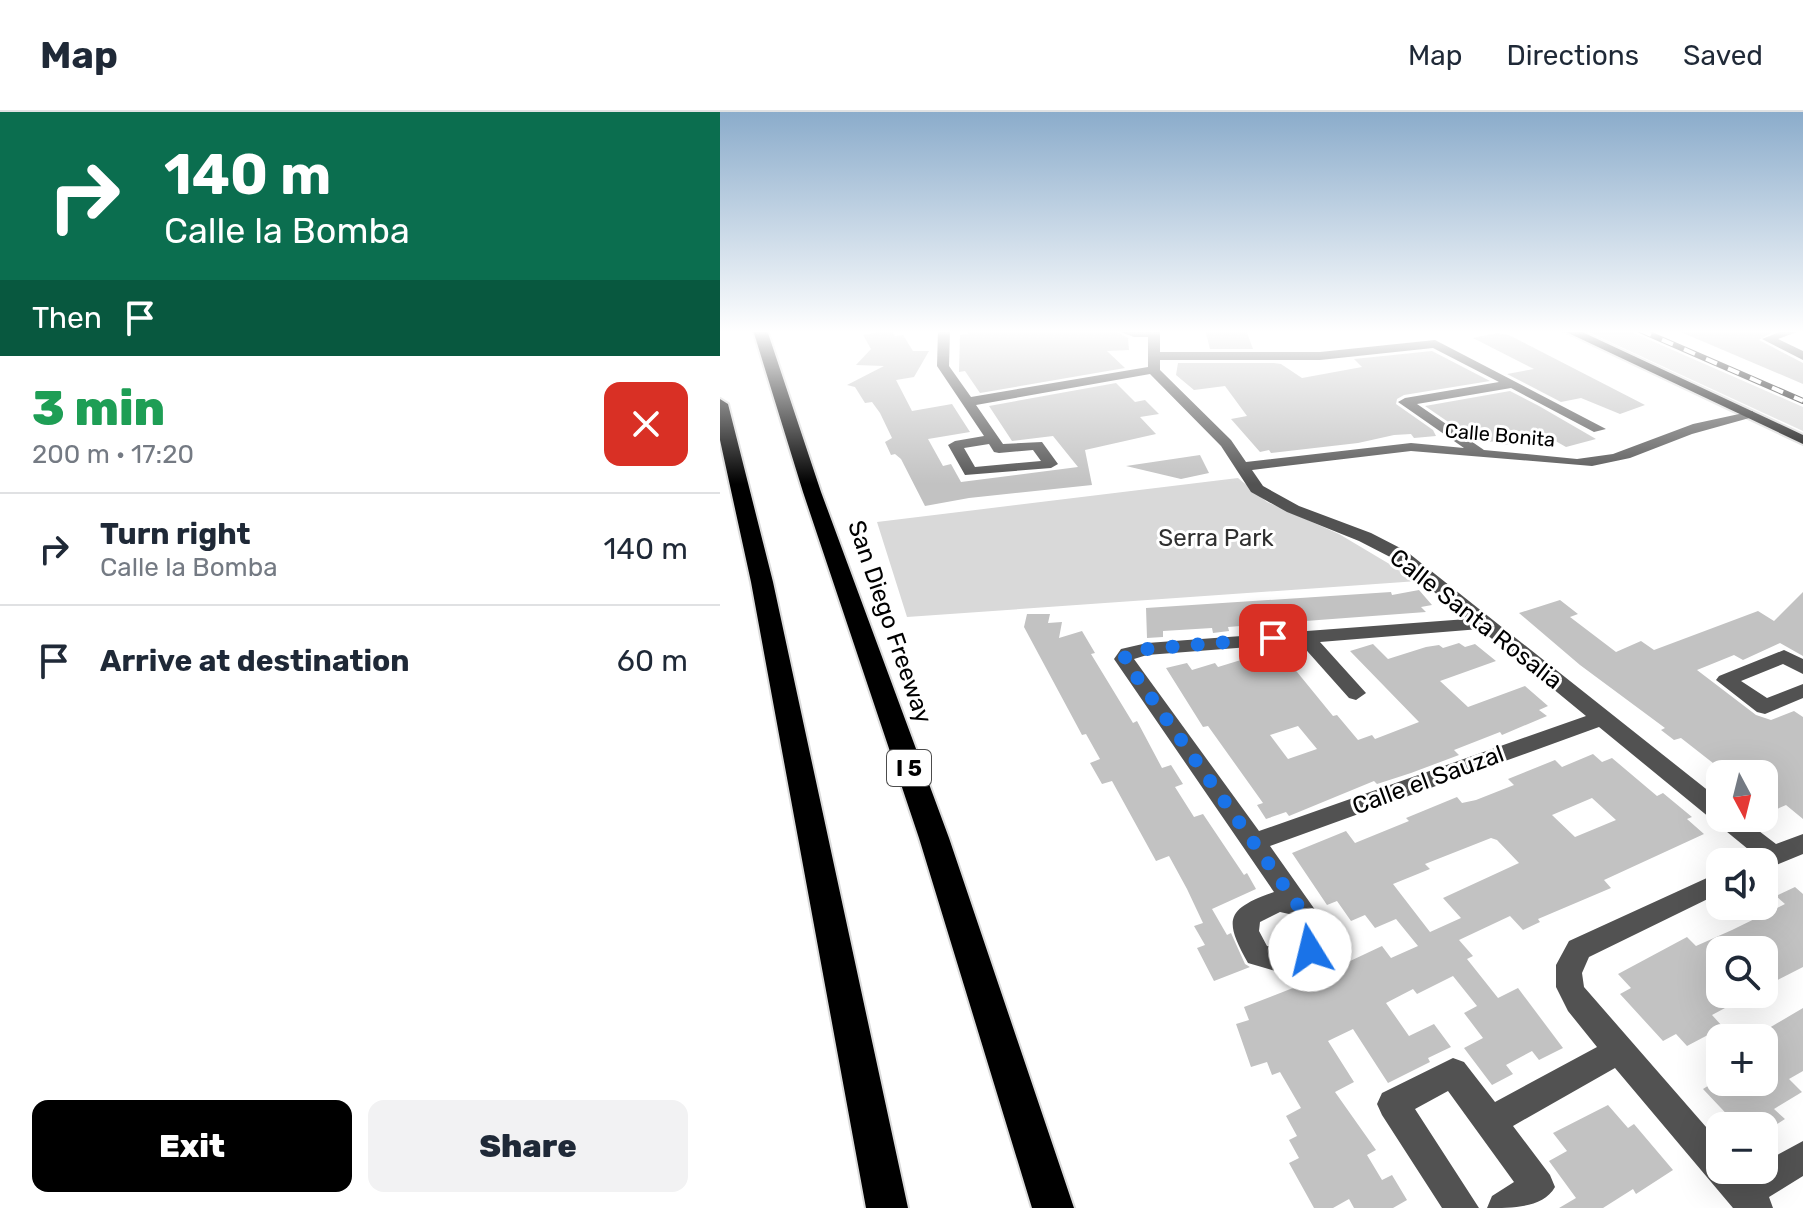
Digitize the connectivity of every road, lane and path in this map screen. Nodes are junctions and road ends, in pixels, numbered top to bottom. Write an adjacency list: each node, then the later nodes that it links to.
1 (776, 381): 36 (highway, San Diego Freeway / I 5)
2 (954, 381): 8 (street)
3 (1068, 381): 8 (street)
4 (1161, 381): 15 (street, Calle Santa Rosalia)
5 (1507, 381): 7 (street)
6 (1678, 381): 10 (main road)
7 (1513, 384): 11 (street); 14 (street)
8 (968, 402): 13 (street)
9 (720, 404): 35 (highway)
10 (1748, 414): 12 (main road); 14 (street, Calle Bonita)
11 (1599, 429)
12 (1803, 440)
13 (996, 444): 16 (street); 16 (street); 16 (street)
14 (1480, 452): 15 (street, Calle Bonita)
15 (1242, 467): 17 (street, Calle Santa Rosalia)
16 (1010, 468)
17 (1486, 623): 18 (street); 22 (street, Calle Santa Rosalia)
18 (1304, 636): 20 (street); 25 (street)
19 (1803, 668): 21 (street)
20 (1356, 693)
21 (1801, 693)
22 (1602, 718): 23 (street, Calle Santa Rosalia); 25 (street, Calle el Sauzal)
23 (1706, 802)
24 (1740, 832): 27 (street)
25 (1255, 842): 30 (street)
26 (1803, 843): 28 (street)
27 (1757, 848)
28 (1778, 854)
29 (1706, 889): 31 (street)
30 (1297, 905)
31 (1618, 1051): 32 (street); 34 (street)
32 (1490, 1122): 37 (street); 38 (street)
33 (1803, 1157): 34 (street)
34 (1735, 1185)
35 (887, 1208)
36 (1053, 1208)
37 (1462, 1208)
38 (1504, 1208)

